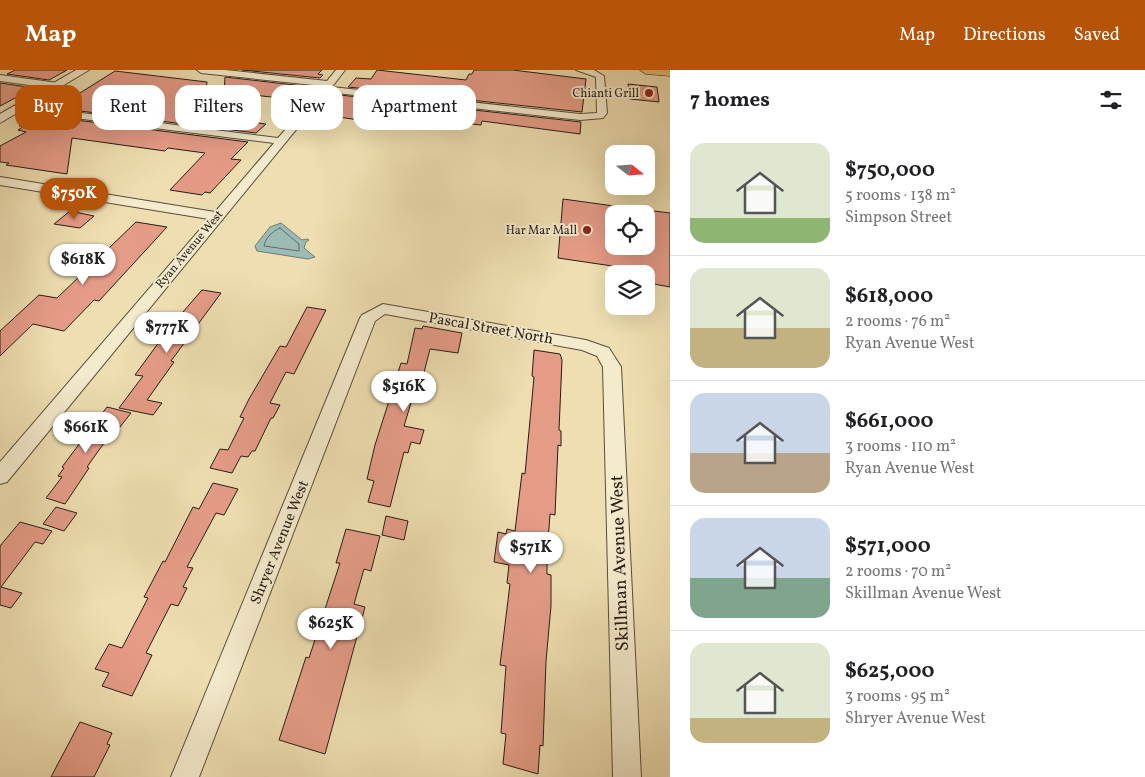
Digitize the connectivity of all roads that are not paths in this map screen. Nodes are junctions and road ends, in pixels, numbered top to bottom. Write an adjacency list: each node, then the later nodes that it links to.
1 (84, 70): 10 (street)
2 (201, 70): 11 (street)
3 (341, 70): 12 (street, Ryan Avenue West)
4 (580, 70): 6 (street)
5 (646, 70): 7 (main road)
6 (591, 72): 13 (street)
7 (670, 72)
8 (0, 78): 9 (street)
9 (51, 85)
10 (60, 85)
11 (319, 85)
12 (328, 85)
13 (343, 88)
14 (15, 110): 16 (street)
15 (82, 116): 18 (street)
16 (0, 119)
17 (289, 130): 18 (street, Ryan Avenue West)
18 (280, 141): 20 (street, Ryan Avenue West)
19 (0, 181): 20 (street)
20 (217, 216): 23 (street, Ryan Avenue West)
21 (378, 311): 22 (street, Pascal Street North); 24 (street, Shryer Avenue West)
22 (603, 352): 25 (street, Skillman Avenue West)
23 (0, 476)
24 (184, 777)
25 (627, 777)

